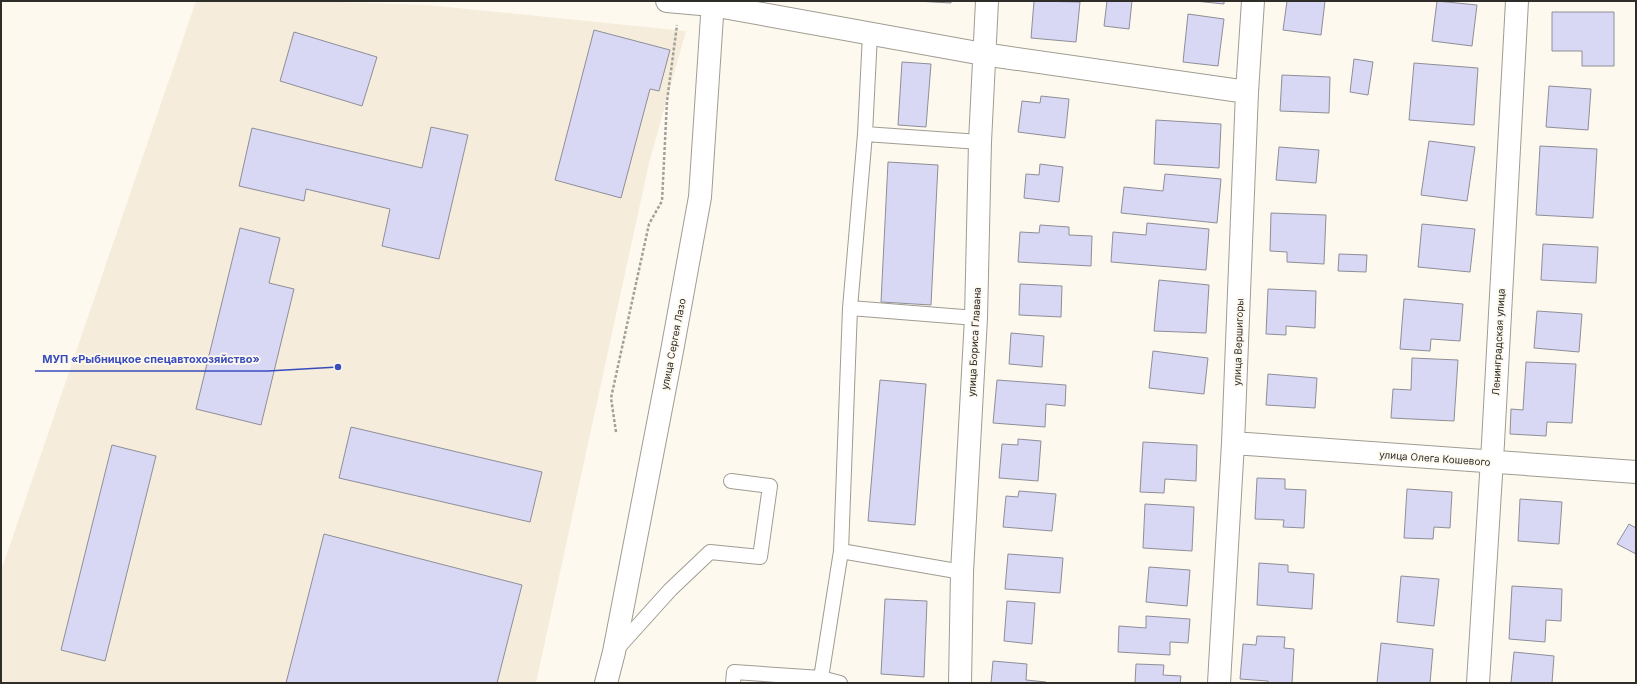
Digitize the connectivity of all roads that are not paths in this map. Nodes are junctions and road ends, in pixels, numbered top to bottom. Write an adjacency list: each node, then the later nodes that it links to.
1 (987, 1): 7 (street, улица Бориса Главана)
2 (1253, 1): 8 (street, улица Вершигоры)
3 (1516, 1): 14 (street, Ленинградская улица)
4 (674, 2): 5 (street)
5 (713, 3): 6 (street); 19 (street, улица Сергея Лазо)
6 (870, 34): 7 (street); 9 (lane)
7 (983, 54): 8 (street); 10 (street, улица Бориса Главана)
8 (1247, 92): 13 (street, улица Вершигоры)
9 (865, 134): 10 (lane); 11 (lane)
10 (980, 142): 12 (street, улица Бориса Главана)
11 (850, 308): 12 (lane); 17 (lane)
12 (976, 318): 18 (street, улица Бориса Главана)
13 (1234, 443): 14 (street, улица Олега Кошевого); 25 (street, улица Вершигоры)
14 (1492, 463): 15 (street, улица Олега Кошевого); 26 (street, Ленинградская улица)
15 (1636, 472)
16 (731, 481): 19 (lane)
17 (840, 551): 18 (lane); 20 (lane)
18 (962, 572): 24 (street, улица Бориса Главана)
19 (614, 652): 21 (street, улица Сергея Лазо)
20 (820, 680): 22 (lane); 23 (lane)
21 (606, 683)
22 (733, 683)
23 (840, 683)
24 (960, 683)
25 (1219, 683)
26 (1478, 683)

